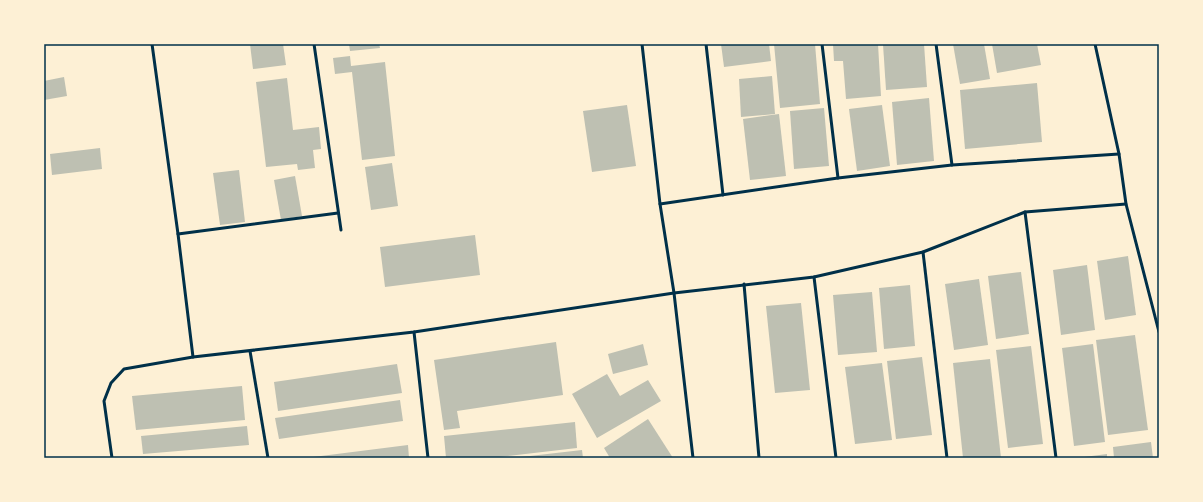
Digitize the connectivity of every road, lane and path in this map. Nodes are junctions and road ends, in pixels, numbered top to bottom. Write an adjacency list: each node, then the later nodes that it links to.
1 (152, 44): 17 (lane)
2 (314, 44): 15 (lane)
3 (642, 44): 12 (lane)
4 (706, 44): 11 (lane)
5 (822, 44): 10 (lane)
6 (936, 44): 9 (lane)
7 (1095, 44): 8 (lane)
8 (1120, 154): 9 (lane); 13 (lane)
9 (952, 165): 10 (lane)
10 (838, 178): 11 (lane)
11 (723, 195): 12 (lane)
12 (660, 204): 21 (lane)
13 (1126, 204): 14 (lane); 23 (lane)
14 (1025, 212): 18 (lane); 33 (lane)
15 (338, 214): 16 (lane); 17 (lane)
16 (341, 230)
17 (178, 234): 25 (lane)
18 (923, 252): 19 (lane); 32 (lane)
19 (814, 277): 20 (lane); 31 (lane)
20 (744, 284): 21 (lane); 30 (lane)
21 (674, 293): 22 (lane); 29 (lane)
22 (414, 332): 24 (lane); 28 (lane)
23 (1159, 332)
24 (250, 351): 25 (lane); 27 (lane)
25 (193, 357): 26 (lane)
26 (112, 458)
27 (268, 458)
28 (428, 458)
29 (693, 458)
30 (759, 458)
31 (836, 458)
32 (947, 458)
33 (1056, 458)

